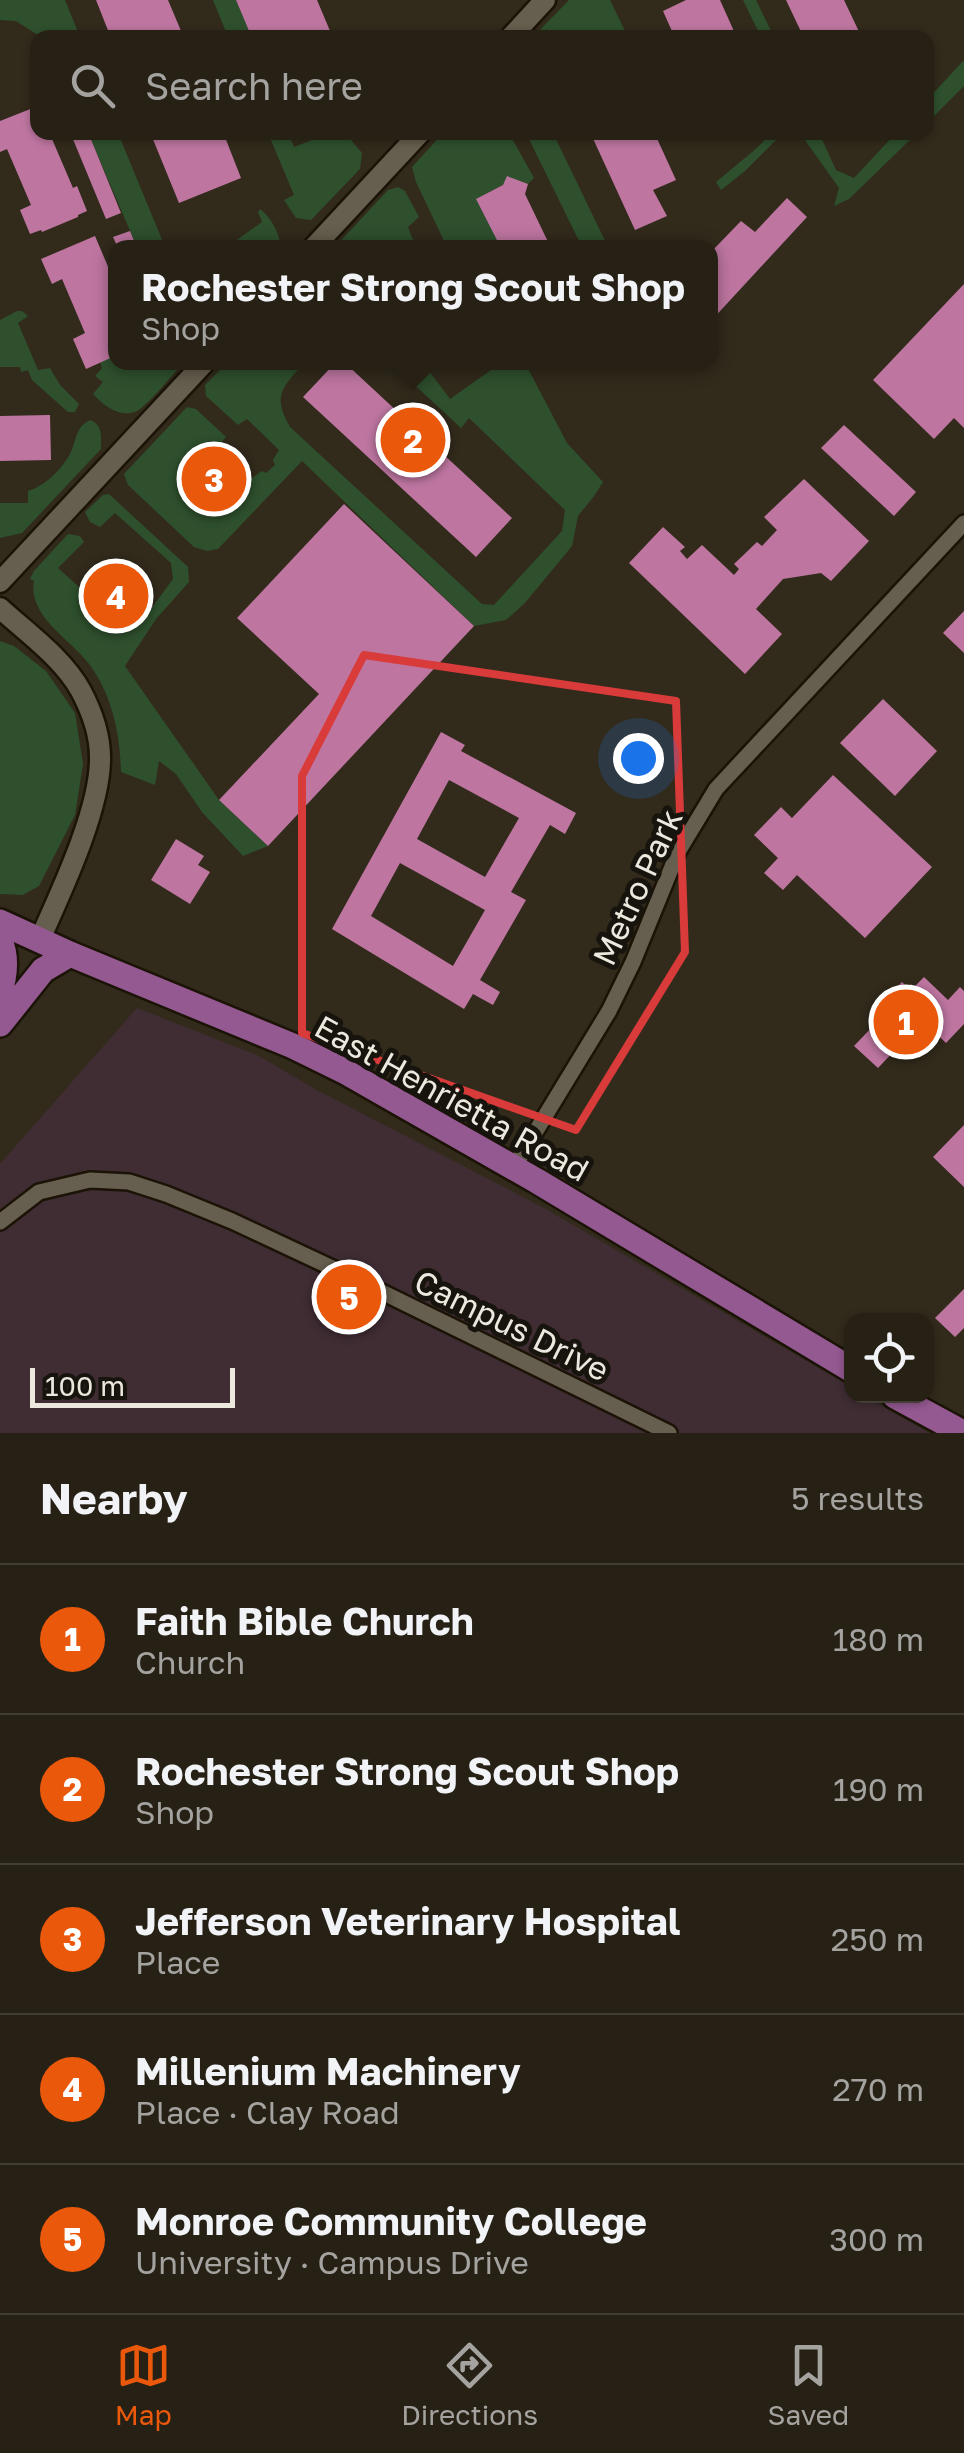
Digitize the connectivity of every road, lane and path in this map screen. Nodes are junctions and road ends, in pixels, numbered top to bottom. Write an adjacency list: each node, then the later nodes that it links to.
1 (545, 0): 2 (street)
2 (517, 30)
3 (414, 140): 4 (street)
4 (320, 240)
5 (198, 370): 7 (street)
6 (964, 523): 15 (street, Metro Park)
7 (0, 582)
8 (0, 608): 10 (street)
9 (0, 922): 10 (main road, East Henrietta Road)
10 (40, 939): 12 (main road, East Henrietta Road)
11 (0, 941): 13 (main road)
12 (70, 954): 14 (main road); 15 (main road, East Henrietta Road)
13 (0, 991)
14 (0, 1024)
15 (514, 1167): 17 (main road, East Henrietta Road)
16 (0, 1222): 19 (street, Campus Drive)
17 (844, 1365)
18 (908, 1403): 20 (main road)
19 (669, 1433)
20 (963, 1433)

